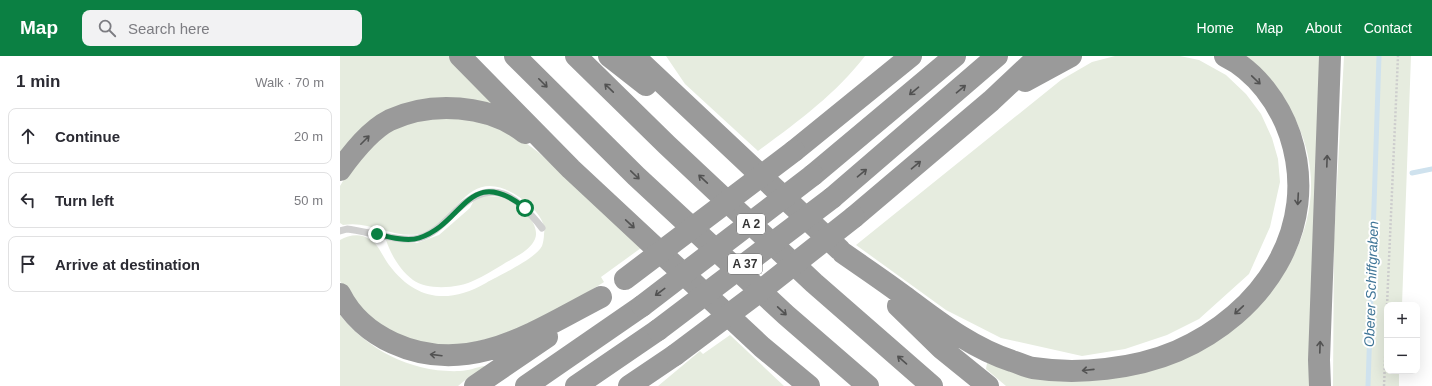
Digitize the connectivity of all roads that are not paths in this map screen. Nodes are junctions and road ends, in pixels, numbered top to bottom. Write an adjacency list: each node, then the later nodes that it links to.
1 (460, 56): 19 (highway)
2 (515, 56): 35 (highway, one-way to 35)
3 (576, 56): 36 (highway, A 2, one-way to 3)
4 (609, 56): 18 (highway)
5 (634, 56): 15 (highway)
6 (649, 56): 15 (highway)
7 (890, 56): 17 (highway)
8 (911, 56): 17 (highway)
9 (955, 56): 29 (highway, A 37, one-way to 29, bridge)
10 (997, 56): 30 (highway, A 37, one-way to 10, bridge)
11 (1039, 56): 16 (highway)
12 (1071, 56): 16 (highway)
13 (1226, 56): 23 (highway, one-way to 23)
14 (1330, 56): 38 (highway, one-way to 14)
15 (671, 90): 18 (highway)
16 (991, 101): 27 (highway, one-way to 16, bridge)
17 (822, 127): 25 (highway, bridge)
18 (753, 168): 23 (highway)
19 (571, 169): 20 (highway, one-way to 19); 26 (highway, one-way to 26)
20 (340, 170)
21 (542, 228): 22 (lane)
22 (340, 231)
23 (843, 253): 37 (highway)
24 (340, 294): 25 (highway, one-way to 24)
25 (601, 297): 28 (highway)
26 (762, 347): 33 (highway); 34 (highway)
27 (675, 355): 31 (highway); 32 (highway)
28 (475, 386)
29 (526, 386)
30 (576, 386)
31 (629, 386)
32 (646, 386)
33 (798, 386)
34 (809, 386)
35 (868, 386)
36 (932, 386)
37 (988, 386)
38 (1320, 386)

